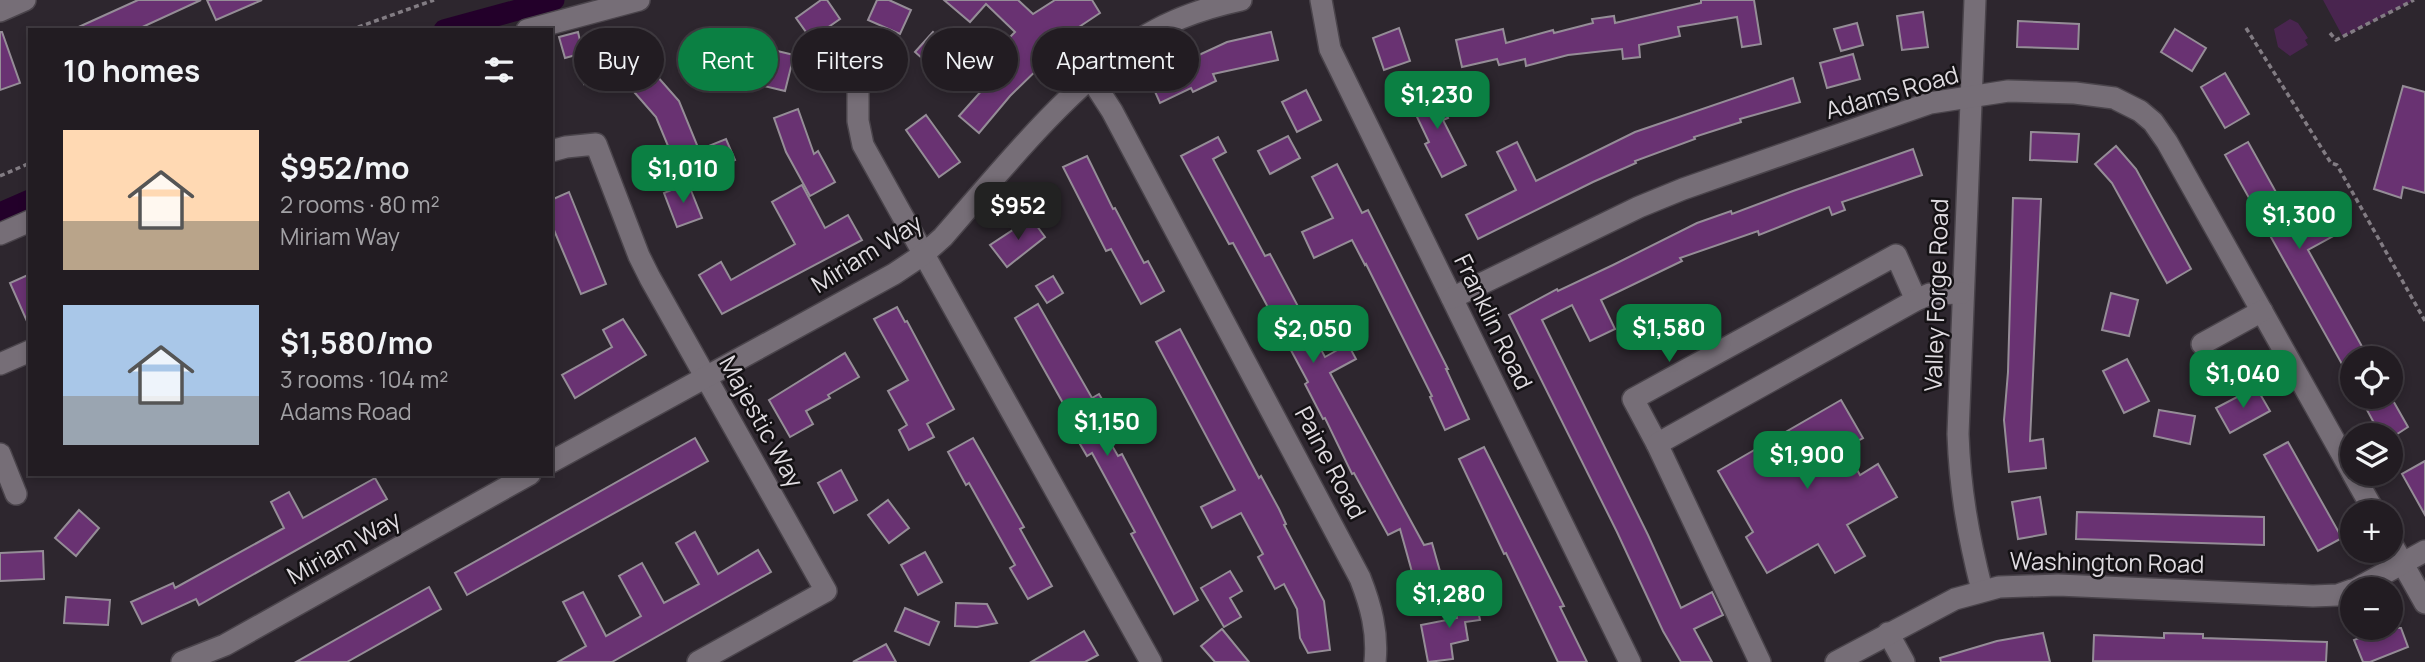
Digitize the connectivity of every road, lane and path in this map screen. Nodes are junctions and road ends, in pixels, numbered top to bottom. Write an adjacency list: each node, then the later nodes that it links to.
1 (25, 0): 8 (street)
2 (434, 0): 9 (path)
3 (639, 0): 10 (street)
4 (1241, 0): 11 (street, Miriam Way)
5 (1321, 0): 25 (street, Franklin Road)
6 (1975, 0): 17 (street, Valley Forge Road)
7 (2414, 0): 13 (path)
8 (0, 11)
9 (356, 28)
10 (534, 28)
11 (1161, 28)
12 (2246, 28): 28 (path)
13 (2330, 33)
14 (858, 91): 23 (street)
15 (1077, 91): 23 (street, Miriam Way)
16 (1099, 91): 49 (street, Paine Road)
17 (1971, 96): 24 (street, Valley Forge Road); 25 (street, Adams Road); 27 (street, Adams Road)
18 (553, 150): 32 (street, Majestic Way)
19 (28, 164): 20 (path)
20 (0, 176)
21 (28, 222): 22 (street)
22 (0, 234)
23 (924, 254): 32 (street, Miriam Way); 48 (street)
24 (1962, 293): 26 (street); 42 (street, Valley Forge Road)
25 (1452, 298): 50 (street, Franklin Road)
26 (1916, 300): 33 (street); 33 (street)
27 (2262, 311): 29 (street); 34 (street, Adams Road)
28 (2425, 321)
29 (2202, 344)
30 (28, 352): 31 (street)
31 (0, 364)
32 (705, 376): 36 (street, Miriam Way); 47 (street, Majestic Way)
33 (1657, 444): 51 (street)
34 (2340, 450)
35 (0, 454): 38 (street)
36 (553, 461)
37 (526, 476): 46 (street, Miriam Way)
38 (16, 494)
39 (2425, 551): 40 (street, Washington Road)
40 (2403, 564): 41 (street, Washington Road); 44 (street)
41 (2378, 577)
42 (1982, 590): 43 (street, Washington Road); 45 (street, Washington Road)
43 (2340, 594)
44 (2425, 603)
45 (1888, 633): 52 (street, Washington Road); 53 (street)
46 (182, 662)
47 (698, 662)
48 (1151, 662)
49 (1375, 662)
50 (1630, 662)
51 (1760, 662)
52 (1836, 662)
53 (1904, 662)

